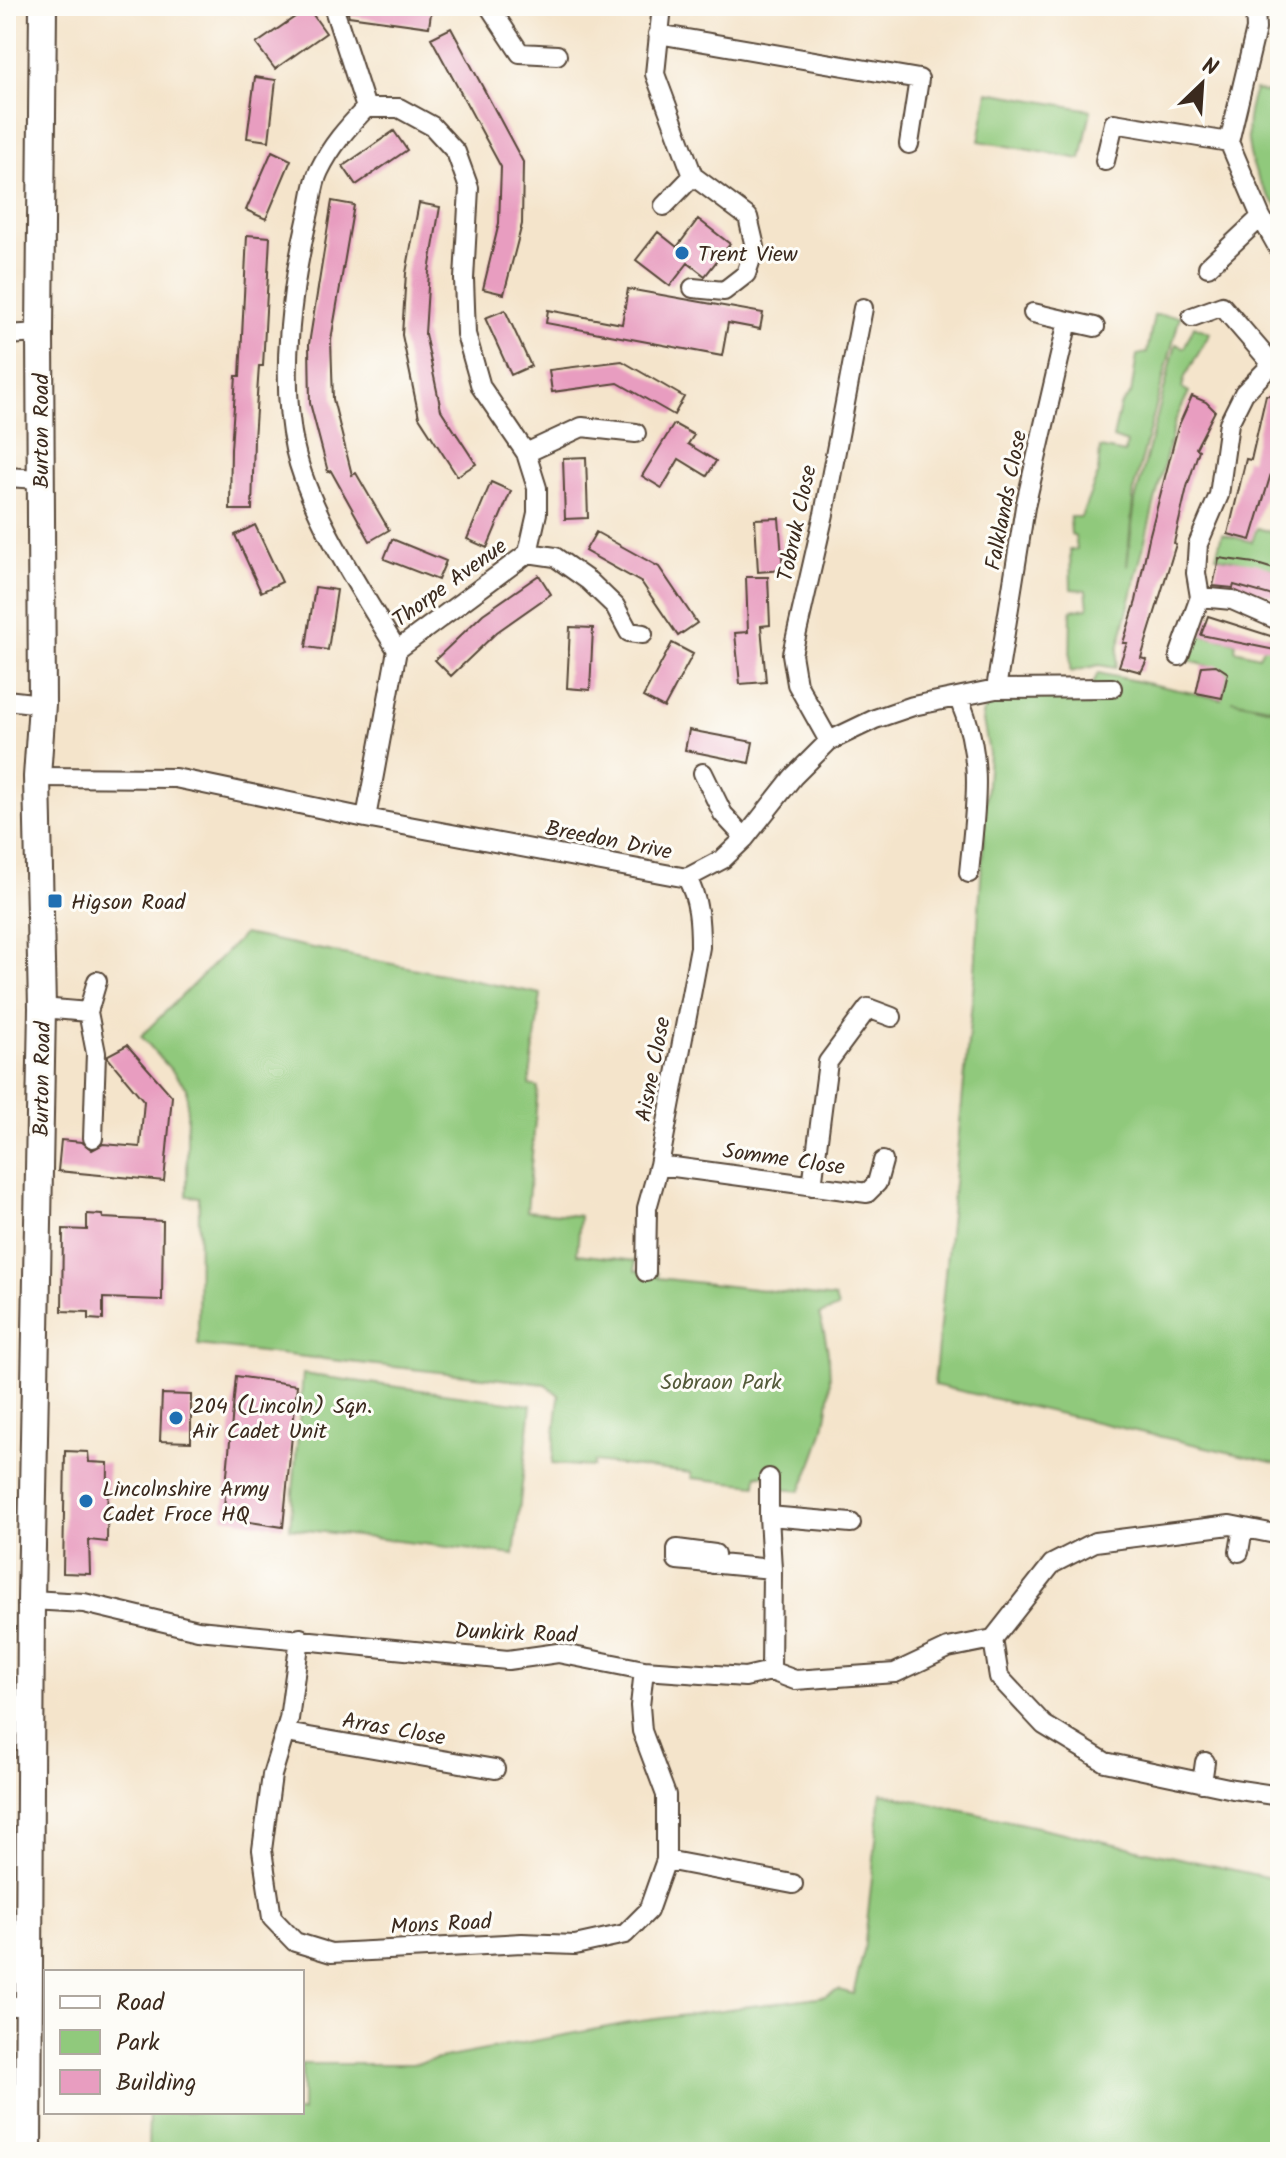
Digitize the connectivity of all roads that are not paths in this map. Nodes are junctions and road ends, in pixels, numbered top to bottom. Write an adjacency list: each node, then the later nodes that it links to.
1 (43, 6): 23 (main road, Burton Road)
2 (333, 6): 8 (street)
3 (489, 6): 7 (street)
4 (662, 6): 6 (street)
5 (1255, 6): 9 (street)
6 (658, 34): 10 (street); 12 (street)
7 (557, 55)
8 (366, 108): 27 (street, Thorpe Avenue); 34 (street)
9 (1229, 142): 11 (street); 14 (street)
10 (909, 144)
11 (1105, 161)
12 (693, 176): 13 (street); 17 (street)
13 (664, 206)
14 (1261, 217): 15 (street); 16 (street)
15 (1280, 251)
16 (1208, 267)
17 (693, 288)
18 (863, 308): 41 (street, Tobruk Close)
19 (1033, 313): 21 (street)
20 (1192, 317): 25 (street)
21 (1068, 321): 22 (street); 37 (street, Falklands Close)
22 (1095, 327)
23 (40, 333): 24 (street); 29 (main road, Burton Road)
24 (6, 335)
25 (1276, 360): 31 (street)
26 (636, 433): 27 (street)
27 (526, 453): 30 (street, Thorpe Avenue)
28 (6, 477): 29 (street)
29 (40, 479): 40 (main road, Burton Road)
30 (528, 553): 33 (street); 34 (street, Thorpe Avenue)
31 (1200, 597): 32 (street); 35 (street)
32 (1280, 621)
33 (643, 634)
34 (397, 650): 44 (street)
35 (1179, 656)
36 (1112, 688): 37 (street, Breedon Drive)
37 (996, 689): 38 (street, Breedon Drive)
38 (959, 699): 41 (street, Breedon Drive); 46 (street)
39 (6, 700): 40 (street)
40 (42, 704): 43 (main road, Burton Road)
41 (829, 741): 45 (street, Breedon Drive)
42 (703, 773): 45 (street)
43 (37, 777): 44 (street, Breedon Drive); 49 (main road, Burton Road)
44 (366, 818): 47 (street, Breedon Drive)
45 (745, 838): 47 (street, Breedon Drive)
46 (969, 873)
47 (687, 878): 54 (street, Aisne Close)
48 (97, 981): 50 (street)
49 (42, 1008): 50 (street); 65 (main road, Burton Road)
50 (88, 1012): 52 (street)
51 (892, 1017): 55 (street)
52 (93, 1138)
53 (883, 1161): 55 (street, Somme Close)
54 (659, 1165): 55 (street, Somme Close); 56 (street, Aisne Close)
55 (812, 1186)
56 (646, 1272)
57 (769, 1478): 58 (street)
58 (769, 1516): 59 (street); 64 (street)
59 (851, 1523)
60 (1243, 1528): 61 (street); 62 (street); 67 (street)
61 (1280, 1535)
62 (1239, 1552)
63 (713, 1564): 64 (street)
64 (772, 1569): 69 (street)
65 (31, 1600): 66 (street, Dunkirk Road); 77 (main road, Burton Road)
66 (300, 1638): 68 (street, Dunkirk Road); 70 (street, Mons Road)
67 (993, 1639): 69 (street, Dunkirk Road); 73 (street)
68 (644, 1670): 69 (street, Dunkirk Road); 75 (street, Mons Road)
69 (771, 1671)
70 (286, 1733): 72 (street, Arras Close); 75 (street, Mons Road)
71 (1205, 1762): 73 (street)
72 (495, 1769)
73 (1202, 1783): 74 (street)
74 (1280, 1796)
75 (666, 1860): 76 (street)
76 (793, 1884)
77 (18, 2006): 78 (main road, Burton Road)
78 (28, 2152)

